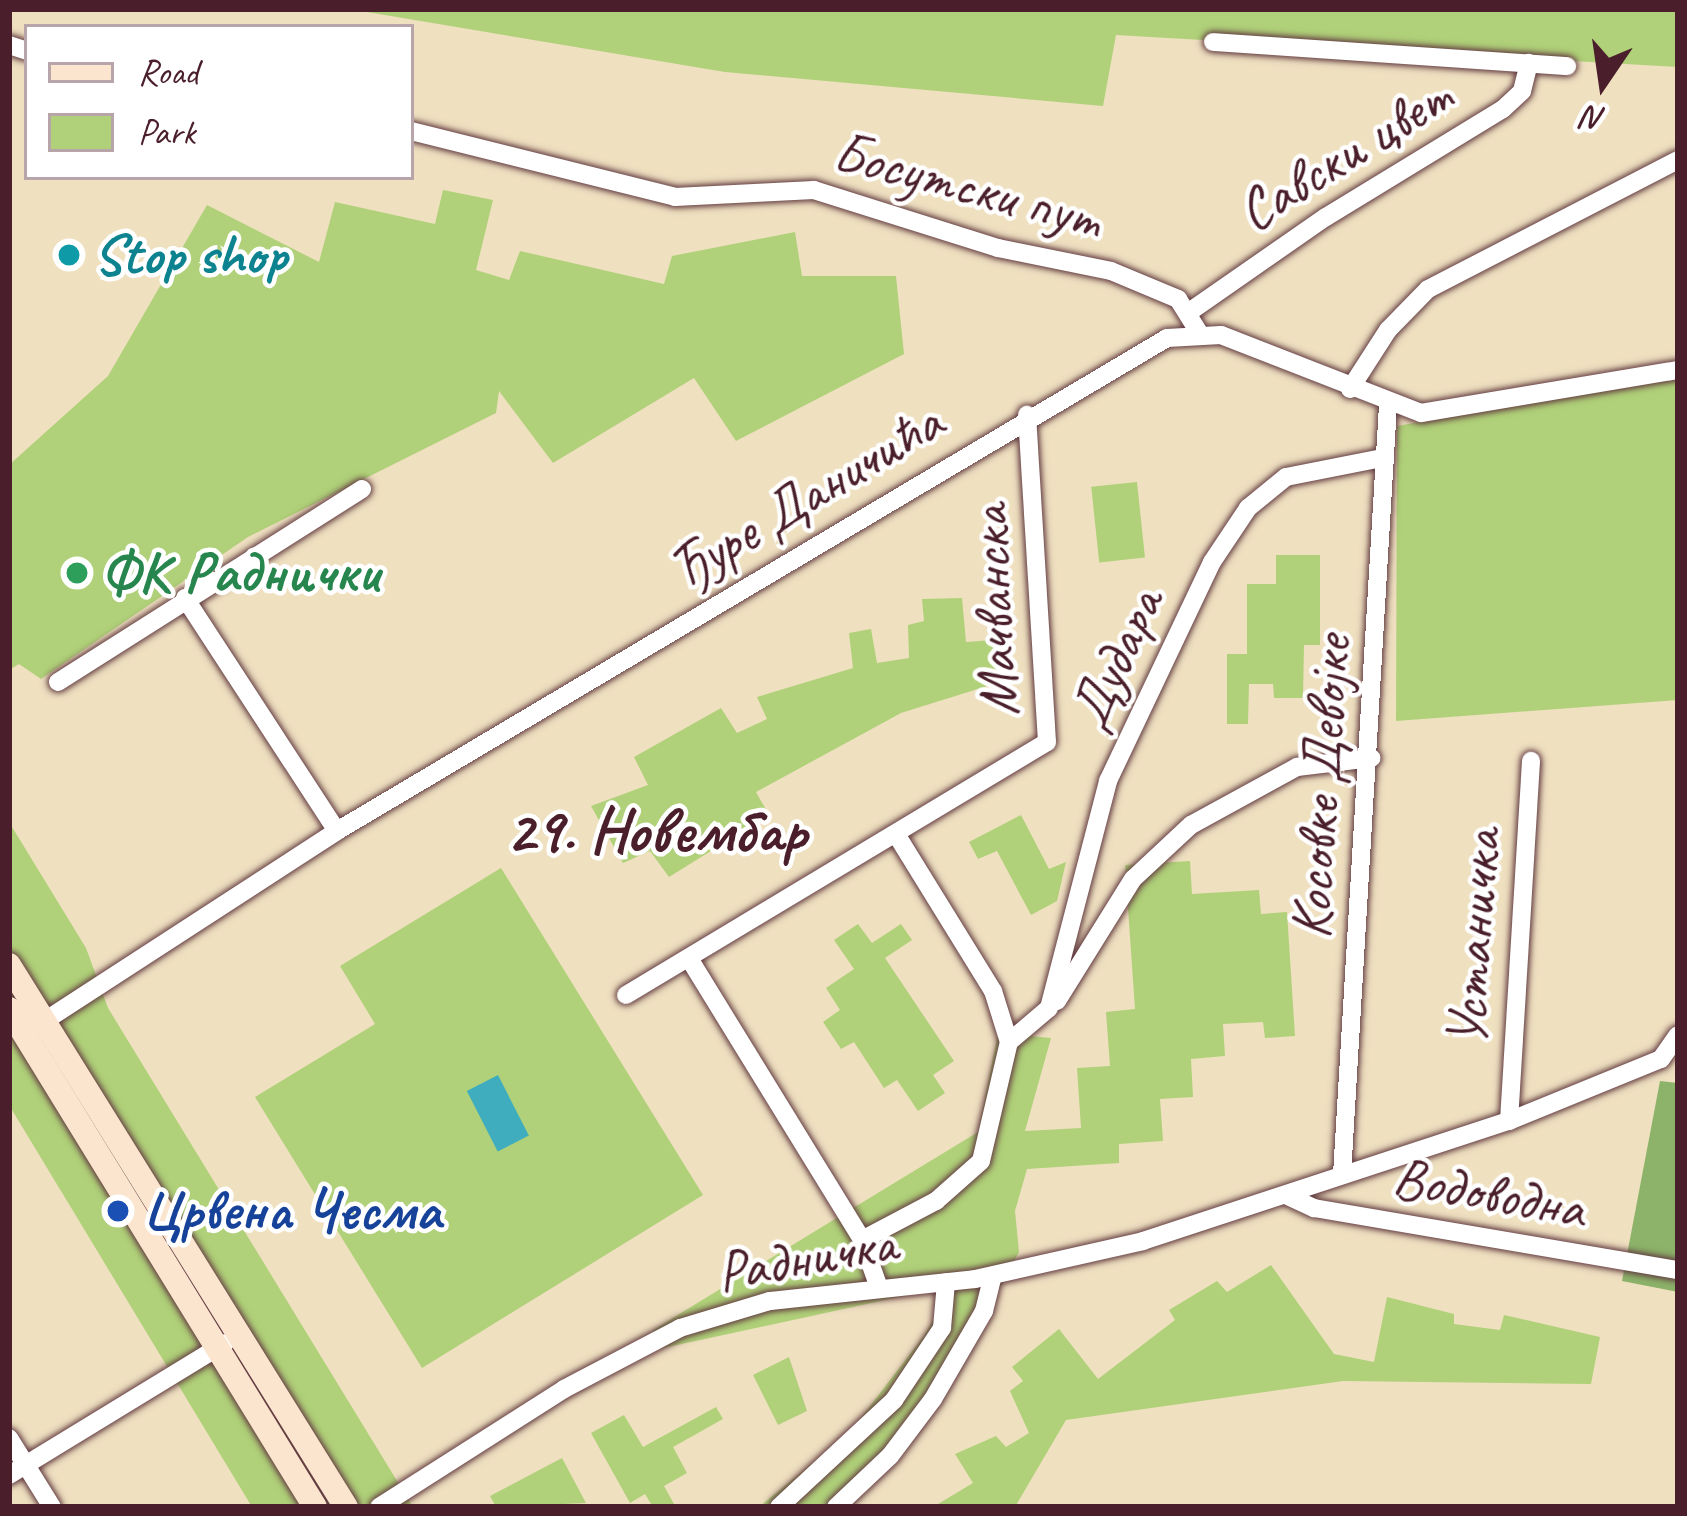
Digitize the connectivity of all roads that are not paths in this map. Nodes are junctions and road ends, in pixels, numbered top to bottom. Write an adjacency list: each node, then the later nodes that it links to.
1 (1213, 42): 2 (street)
2 (1529, 63): 3 (street); 6 (street, Савски цвет)
3 (1568, 66)
4 (414, 132): 6 (street, Босутски пут)
5 (1678, 160): 9 (street)
6 (1192, 310): 7 (street)
7 (1198, 332): 9 (street); 11 (street, Ђуре Даничића)
8 (1678, 370): 10 (street)
9 (1350, 389): 10 (street)
10 (1388, 405): 12 (street, Косовке Девојке)
11 (1027, 415): 18 (street, Ђуре Даничића); 19 (street, Мачванска)
12 (1382, 458): 16 (street, Косовке Девојке); 23 (street, Дудара)
13 (362, 489): 14 (street)
14 (185, 598): 15 (street); 18 (street)
15 (58, 682)
16 (1371, 758): 23 (street); 29 (street, Косовке Девојке)
17 (1531, 761): 28 (street, Устаничка)
18 (337, 831): 25 (street, Ђуре Даничића)
19 (896, 834): 20 (street, Мачванска); 27 (street)
20 (690, 960): 22 (street, Мачванска); 31 (street)
21 (9, 965): 25 (main road)
22 (626, 995)
23 (1051, 1002): 27 (street)
24 (9, 1009): 36 (main road)
25 (43, 1022): 36 (main road)
26 (1678, 1035): 28 (street)
27 (1009, 1042): 31 (street)
28 (1509, 1120): 29 (street)
29 (1342, 1175): 30 (street)
30 (1288, 1196): 32 (street, Водоводна); 33 (street, Радничка)
31 (862, 1240): 35 (street)
32 (1678, 1270)
33 (993, 1276): 34 (street, Радничка); 44 (street)
34 (946, 1282): 35 (street, Радничка); 43 (street)
35 (878, 1286): 42 (street, Радничка)
36 (231, 1339): 38 (street); 40 (main road); 41 (main road)
37 (9, 1438): 38 (street)
38 (18, 1470): 39 (street)
39 (52, 1507)
40 (315, 1507)
41 (346, 1507)
42 (379, 1507)
43 (778, 1507)
44 (836, 1507)

